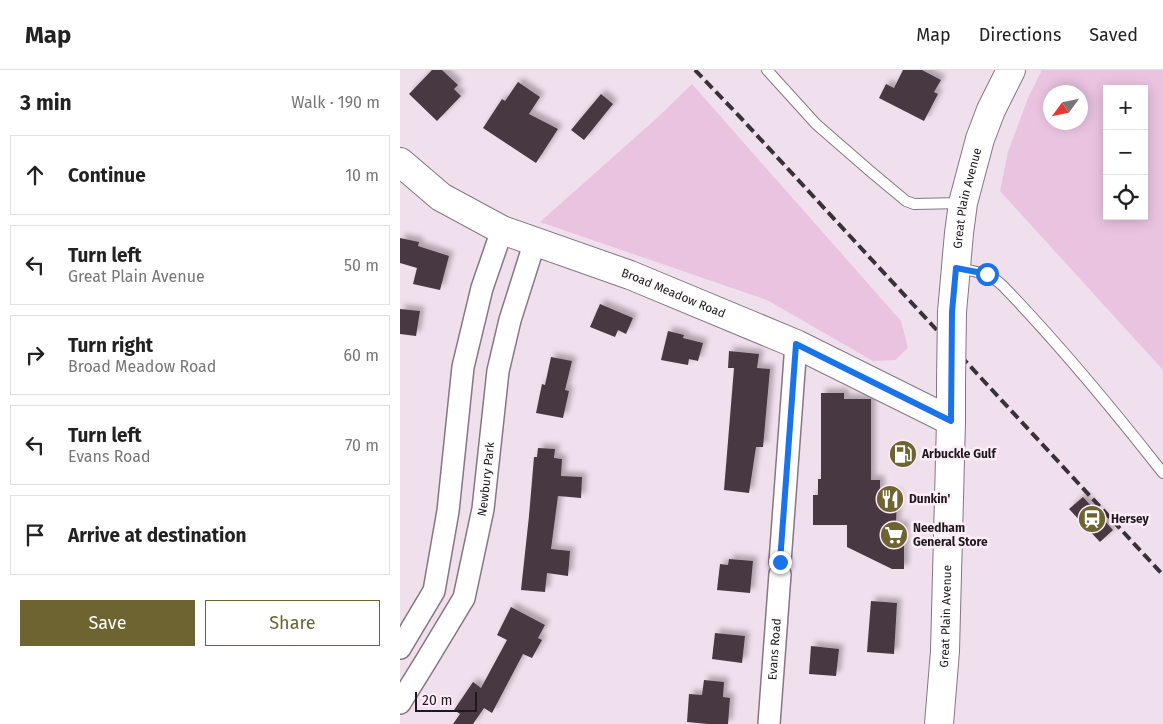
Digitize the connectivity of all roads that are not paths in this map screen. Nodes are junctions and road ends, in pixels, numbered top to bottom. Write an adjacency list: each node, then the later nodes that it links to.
1 (767, 70): 4 (lane)
2 (1011, 70): 4 (main road, Great Plain Avenue)
3 (400, 162): 5 (main road, Broad Meadow Road)
4 (963, 203): 7 (main road, Great Plain Avenue)
5 (502, 230): 6 (main road, Broad Meadow Road); 11 (street)
6 (535, 241): 8 (main road, Broad Meadow Road); 12 (street, Newbury Park)
7 (956, 268): 9 (main road, Great Plain Avenue, bridge); 10 (lane)
8 (796, 344): 9 (main road, Broad Meadow Road); 13 (street, Evans Road)
9 (951, 421): 14 (main road, Great Plain Avenue)
10 (1163, 473)
11 (400, 648)
12 (400, 702)
13 (769, 724)
14 (939, 724)

